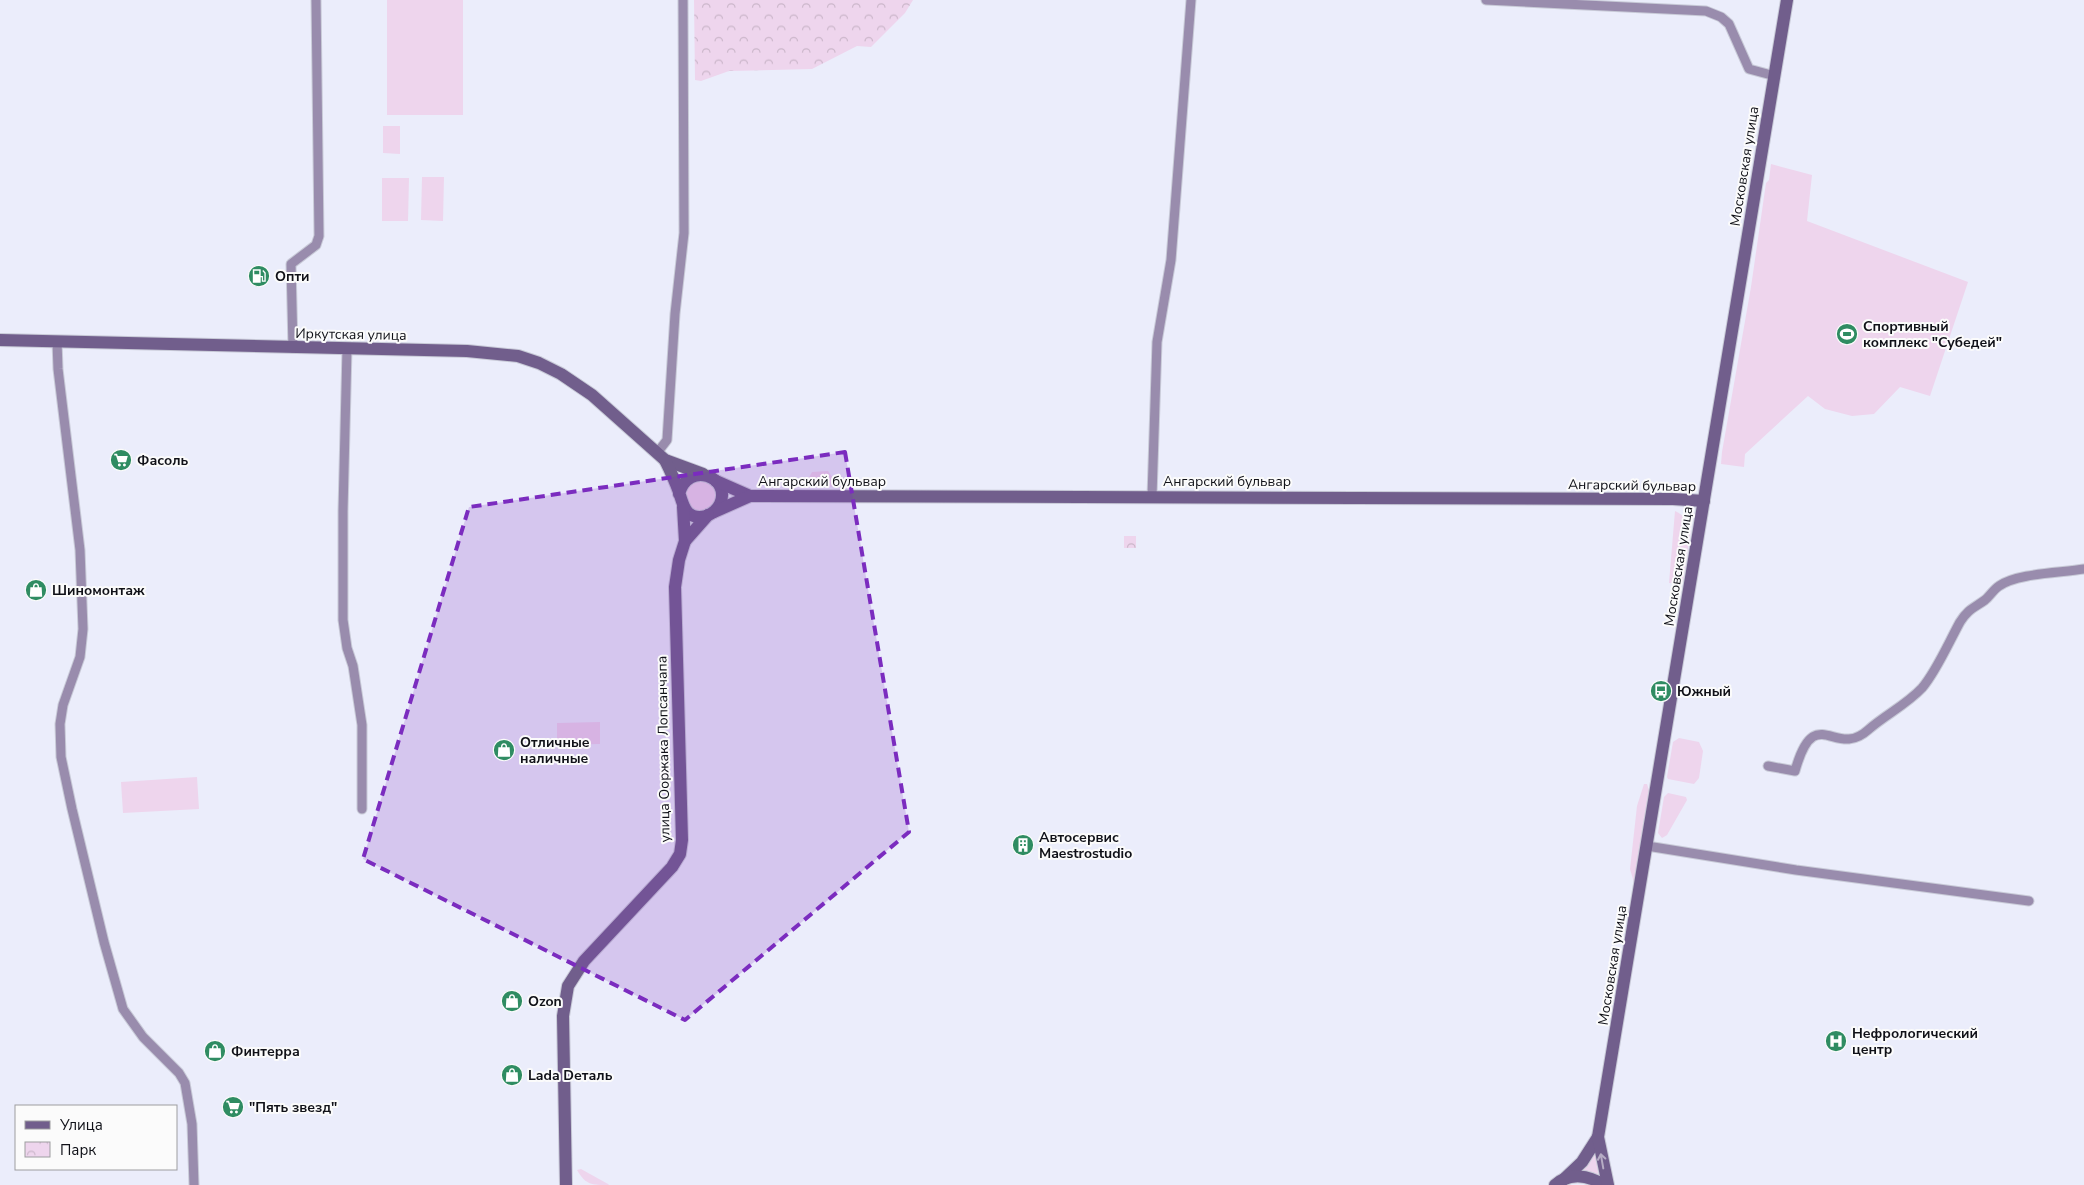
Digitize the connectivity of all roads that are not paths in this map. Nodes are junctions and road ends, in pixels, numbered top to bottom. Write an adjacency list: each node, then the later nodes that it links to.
1 (316, 0): 9 (street)
2 (684, 0): 11 (street)
3 (1191, 0): 16 (street)
4 (1486, 0): 6 (street)
5 (1787, 0): 6 (street, Московская улица)
6 (1775, 76): 17 (street, Московская улица)
7 (0, 340): 8 (street, Иркутская улица)
8 (57, 341): 9 (street, Иркутская улица); 28 (street)
9 (293, 348): 10 (street, Иркутская улица)
10 (347, 349): 11 (street, Иркутская улица); 23 (street)
11 (661, 456): 12 (street, Иркутская улица); 14 (street, Иркутская улица)
12 (704, 474): 13 (street); 14 (street)
13 (716, 480): 15 (street, Ангарский бульвар); 19 (street)
14 (680, 494): 18 (street)
15 (750, 496): 16 (street, Ангарский бульвар); 19 (street, Ангарский бульвар)
16 (1152, 496): 17 (street, Ангарский бульвар)
17 (1704, 501): 24 (street, Московская улица)
18 (683, 507): 19 (street); 20 (street, улица Ооржака Лопсанчапа)
19 (711, 514): 20 (street, улица Ооржака Лопсанчапа)
20 (685, 541): 29 (street, улица Ооржака Лопсанчапа)
21 (2084, 569): 22 (street)
22 (1768, 766)
23 (362, 809)
24 (1647, 846): 25 (street); 26 (street, Московская улица)
25 (2029, 901)
26 (1598, 1137): 27 (street, Московская улица); 31 (street, Московская улица, one-way to 26)
27 (1559, 1182): 30 (street)
28 (194, 1185)
29 (566, 1185)
30 (1604, 1185)
31 (1608, 1185)

